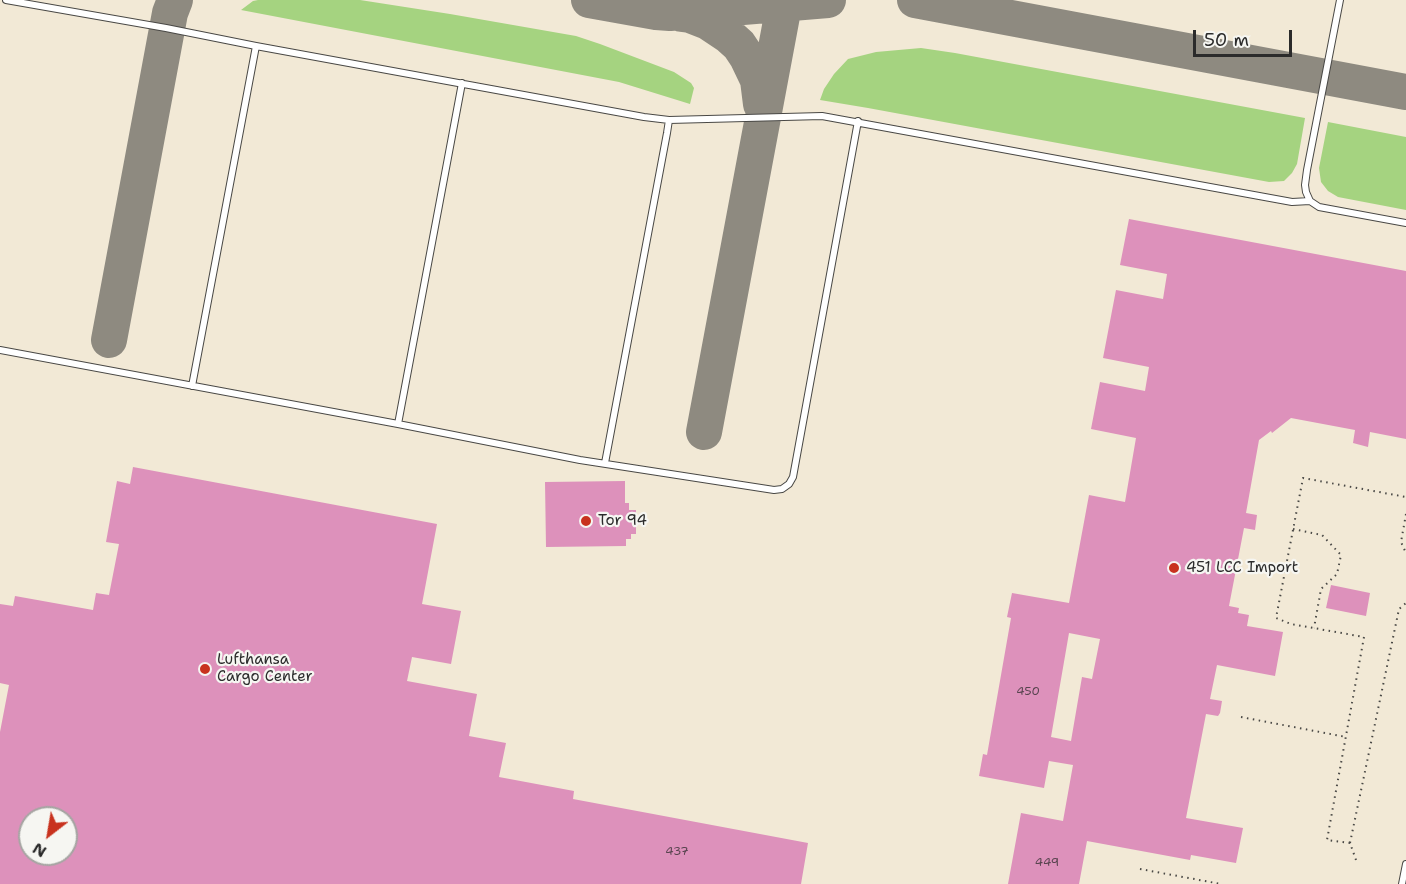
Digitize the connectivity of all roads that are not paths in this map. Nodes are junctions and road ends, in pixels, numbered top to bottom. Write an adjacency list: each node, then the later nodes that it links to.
1 (6, 0): 3 (lane)
2 (1340, 0): 7 (lane)
3 (256, 46): 4 (lane); 10 (lane)
4 (462, 83): 5 (lane); 11 (lane)
5 (669, 120): 6 (lane); 12 (lane)
6 (858, 121): 7 (lane); 12 (lane)
7 (1310, 201): 8 (lane)
8 (1406, 223)
9 (0, 350): 10 (lane)
10 (192, 386): 11 (lane)
11 (398, 424): 12 (lane)
12 (605, 463)
13 (1406, 864): 14 (lane)
14 (1402, 884)

